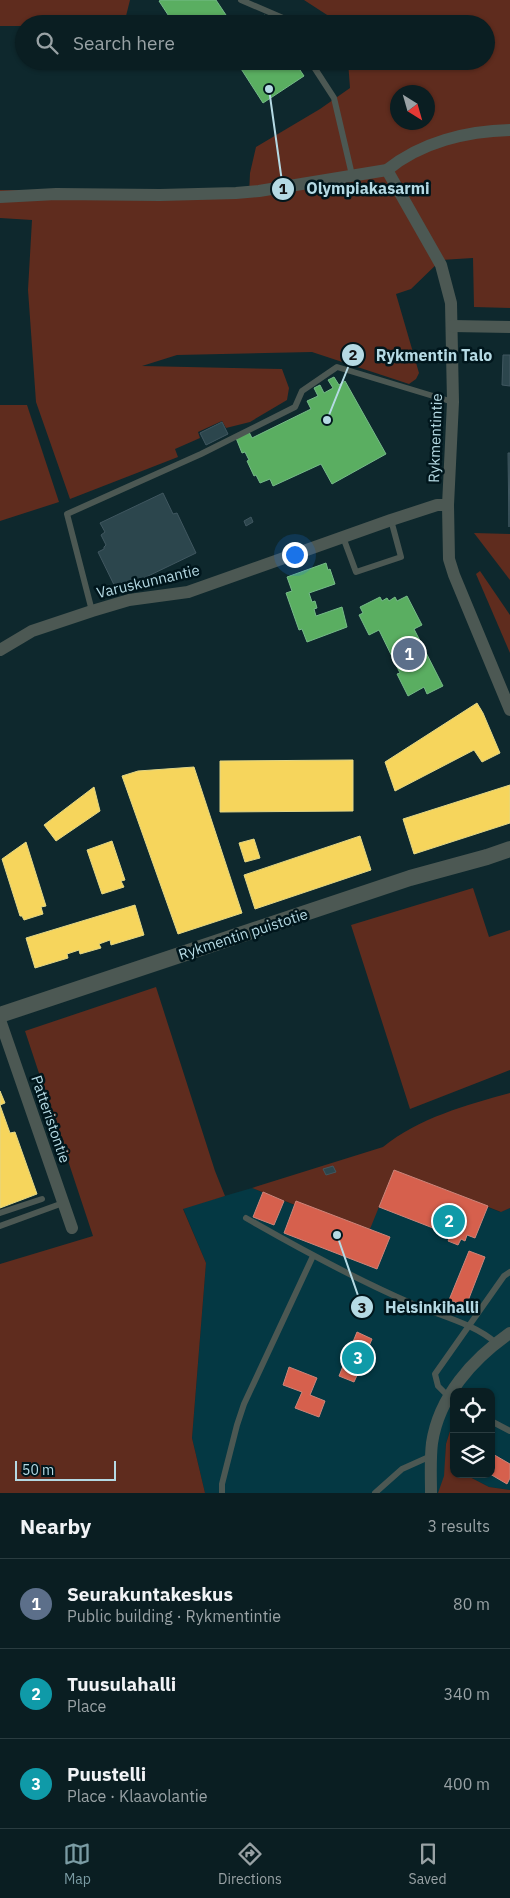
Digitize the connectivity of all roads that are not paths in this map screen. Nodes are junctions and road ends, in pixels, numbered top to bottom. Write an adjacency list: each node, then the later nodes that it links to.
1 (241, 0): 2 (lane)
2 (276, 15)
3 (316, 70): 6 (lane)
4 (510, 130): 5 (street)
5 (387, 170): 6 (street); 8 (street, Rykmentintie)
6 (352, 174): 7 (street)
7 (0, 197)
8 (452, 326): 9 (street); 10 (street, Rykmentintie)
9 (510, 327)
10 (453, 402): 11 (street, Rykmentintie); 14 (lane)
11 (448, 505): 12 (street, Varuskunnantie); 16 (street, Rykmentintie)
12 (391, 520): 13 (street, Varuskunnantie); 13 (lane)
13 (343, 537): 14 (street, Varuskunnantie)
14 (92, 611): 15 (street, Varuskunnantie)
15 (0, 650)
16 (510, 710)
17 (510, 849): 18 (street, Rykmentin puistotie)
18 (487, 857): 19 (street, Rykmentin puistotie); 20 (street, Rykmentin puistotie)
19 (510, 860)
20 (0, 1015)
21 (0, 1020): 23 (street, Patteristontie)
22 (42, 1199): 24 (lane)
23 (63, 1203): 26 (lane); 27 (street, Patteristontie)
24 (0, 1213)
25 (246, 1218): 28 (lane)
26 (0, 1226)
27 (72, 1228)
28 (313, 1256): 30 (lane); 38 (lane)
29 (510, 1272): 30 (lane)
30 (469, 1326): 32 (lane); 34 (lane)
31 (510, 1333): 32 (street)
32 (496, 1343): 33 (street)
33 (456, 1388)
34 (450, 1398): 37 (street)
35 (495, 1423): 36 (lane)
36 (510, 1431)
37 (431, 1456): 39 (lane); 40 (street)
38 (222, 1493)
39 (375, 1493)
40 (430, 1493)

